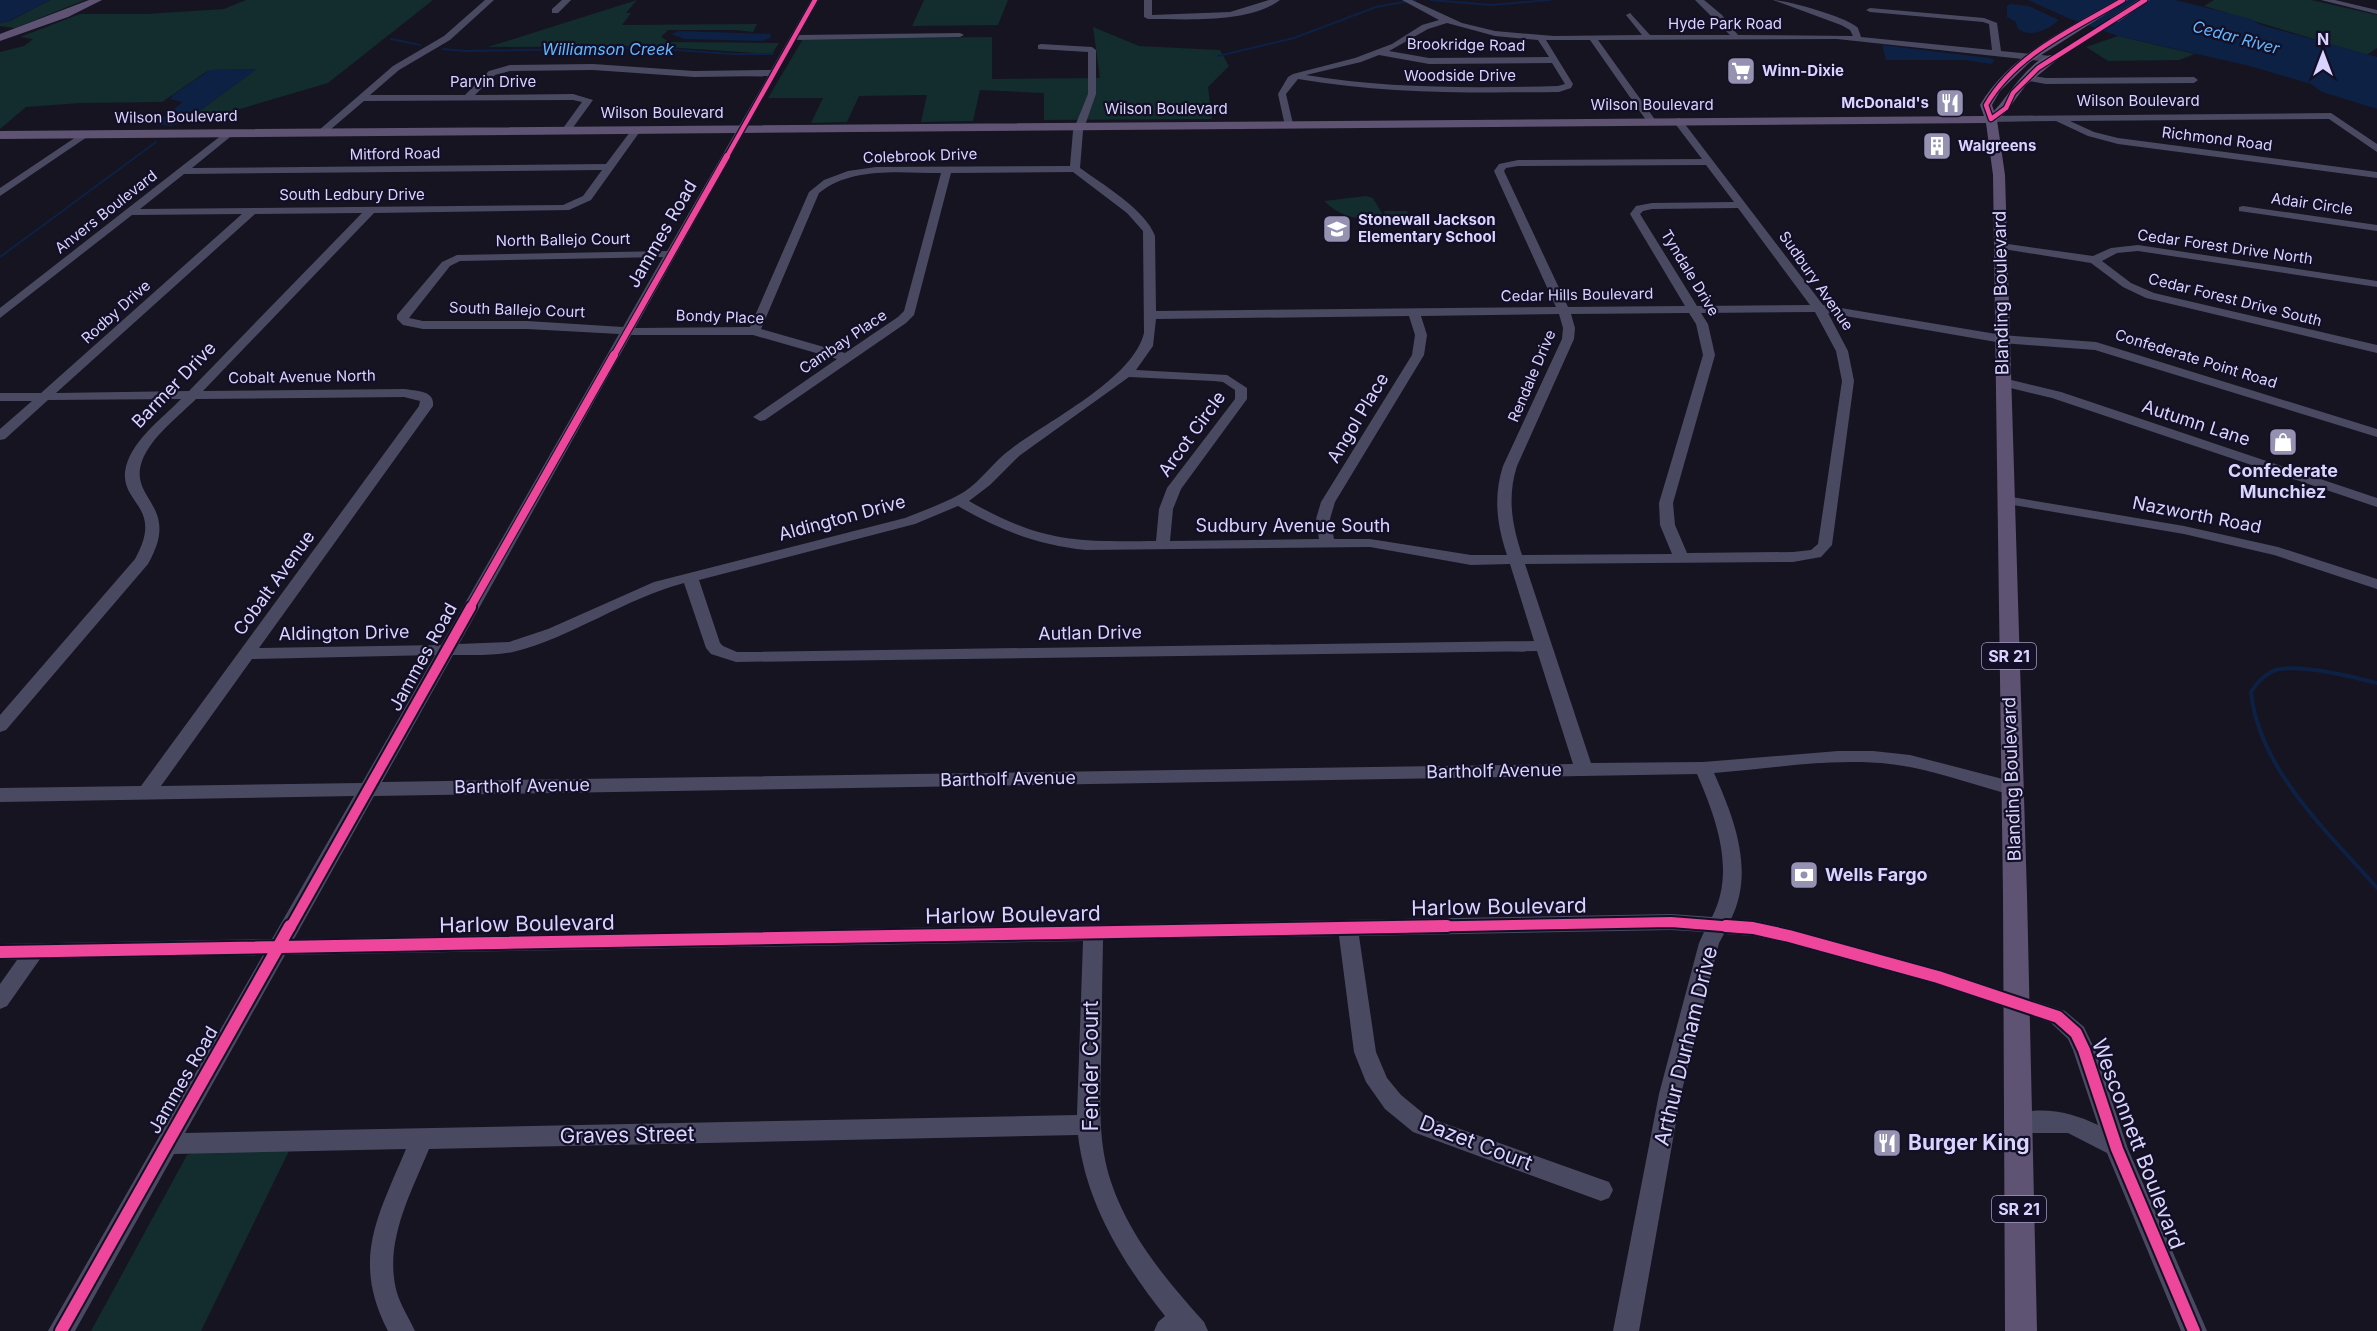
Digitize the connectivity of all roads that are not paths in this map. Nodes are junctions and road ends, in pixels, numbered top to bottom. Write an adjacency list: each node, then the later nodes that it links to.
1 (97, 0): 21 (main road)
2 (490, 0): 38 (street)
3 (567, 0): 15 (street)
4 (815, 0): 23 (street, Jammes Road)
5 (1148, 0): 6 (street)
6 (1275, 0)
7 (1699, 0): 22 (street)
8 (1777, 0): 27 (street)
9 (1890, 0): 16 (street)
10 (2123, 0): 31 (main road, Blanding Boulevard / SR 21)
11 (2145, 0): 32 (main road)
12 (2325, 0): 17 (street)
13 (1409, 2): 19 (street, Hyde Park Road)
14 (1870, 10): 16 (street)
15 (555, 11)
16 (1889, 11): 30 (street)
17 (2377, 12)
18 (1630, 15): 26 (street)
19 (1445, 21): 24 (street, Hyde Park Road); 29 (street)
20 (960, 35): 23 (street)
21 (2, 36)
22 (1735, 36): 26 (street, Hyde Park Road); 27 (street, Hyde Park Road)
23 (793, 38): 34 (street, Jammes Road)
24 (1541, 38): 25 (street, Hyde Park Road); 33 (street, Woodside Drive)
25 (1592, 38): 26 (street, Hyde Park Road); 43 (street)
26 (1648, 38)
27 (1858, 39): 30 (street, Hyde Park Road)
28 (1041, 47): 45 (street)
29 (1378, 52): 33 (street, Brookridge Road); 35 (street)
30 (1997, 53): 31 (street, Hyde Park Road)
31 (2031, 57): 32 (street, Hyde Park Road); 41 (main road, Blanding Boulevard / SR 21)
32 (2051, 59): 36 (main road)
33 (1554, 60): 35 (street, Woodside Drive)
34 (772, 74): 39 (street); 46 (street, Jammes Road)
35 (1296, 76): 44 (street)
36 (2027, 78): 37 (street); 41 (main road)
37 (2194, 80)
38 (360, 98): 39 (street, Parvin Drive); 49 (street)
39 (468, 98): 47 (street, Parvin Drive)
40 (2056, 118): 41 (street, Wilson Boulevard); 53 (street, Wilson Boulevard); 59 (street, Richmond Road)
41 (1991, 119): 42 (main road, Wilson Boulevard); 69 (main road, Blanding Boulevard / SR 21)
42 (1678, 121): 43 (main road, Wilson Boulevard); 54 (street, Sudbury Avenue)
43 (1651, 122): 44 (main road, Wilson Boulevard)
44 (1288, 124): 45 (main road, Wilson Boulevard)
45 (1081, 126): 46 (main road, Wilson Boulevard); 56 (street)
46 (740, 129): 48 (main road, Wilson Boulevard); 70 (street, Jammes Road)
47 (566, 130): 48 (main road, Wilson Boulevard); 49 (main road, Wilson Boulevard)
48 (636, 130): 55 (street)
49 (321, 132): 50 (main road, Wilson Boulevard)
50 (230, 133): 52 (main road, Wilson Boulevard); 58 (street, Anvers Boulevard)
51 (0, 135): 52 (main road, Wilson Boulevard)
52 (85, 135): 61 (street)
53 (2377, 149)
54 (1709, 162): 63 (street, Sudbury Avenue); 75 (street, Rendale Drive)
55 (609, 167): 58 (street, Mitford Road); 65 (street, South Ledbury Drive)
56 (1075, 168): 57 (street, Colebrook Drive); 78 (street, Aldington Drive)
57 (948, 170): 80 (street, Colebrook Drive); 84 (street, Cambay Place)
58 (182, 171): 67 (street, Anvers Boulevard)
59 (2377, 175)
60 (7, 176): 61 (street)
61 (24, 176): 62 (street)
62 (0, 193)
63 (1741, 205): 73 (street, Sudbury Avenue); 74 (street, Tyndale Drive)
64 (2243, 209): 68 (street, Adair Circle)
65 (371, 210): 66 (street, South Ledbury Drive); 87 (street, Barmer Drive)
66 (252, 211): 67 (street, South Ledbury Drive); 90 (street, Rodby Drive)
67 (129, 212): 77 (street, Anvers Boulevard)
68 (2377, 228)
69 (2001, 246): 71 (street); 82 (main road, Blanding Boulevard / SR 21)
70 (669, 254): 79 (street, North Ballejo Court); 81 (street, Jammes Road)
71 (2094, 260): 72 (street, Cedar Forest Drive North); 83 (street, Cedar Forest Drive South)
72 (2377, 284)
73 (1819, 308): 74 (street, Cedar Hills Boulevard); 82 (street, Cedar Hills Boulevard); 99 (street, Sudbury Avenue)
74 (1693, 309): 75 (street, Cedar Hills Boulevard); 100 (street, Tyndale Drive)
75 (1564, 310): 76 (street, Cedar Hills Boulevard); 101 (street, Rendale Drive)
76 (1414, 312): 78 (street, Cedar Hills Boulevard); 97 (street, Angol Place)
77 (0, 314)
78 (1150, 315): 85 (street, Aldington Drive)
79 (407, 322): 81 (street, South Ballejo Court)
80 (754, 331): 81 (street, Bondy Place); 84 (street, Bondy Place)
81 (626, 332): 105 (street, Jammes Road)
82 (2002, 339): 86 (main road, Blanding Boulevard / SR 21); 92 (street, Confederate Point Road)
83 (2377, 349)
84 (847, 358): 91 (street, Cambay Place)
85 (1127, 373): 95 (street, Aldington Drive); 98 (street, Arcot Circle)
86 (2003, 382): 94 (main road, Blanding Boulevard / SR 21); 96 (street, Autumn Lane)
87 (191, 395): 88 (street, Cobalt Avenue North); 90 (street, Cobalt Avenue North); 107 (street, Barmer Drive)
88 (423, 396): 106 (street, Cobalt Avenue)
89 (0, 397): 90 (street, Cobalt Avenue North)
90 (44, 397): 93 (street, Rodby Drive)
91 (760, 417)
92 (2377, 433)
93 (0, 436)
94 (2006, 500): 103 (street, Nazworth Road); 110 (main road, Blanding Boulevard / SR 21)
95 (959, 501): 98 (street, Sudbury Avenue South); 102 (street, Aldington Drive)
96 (2377, 503)
97 (1327, 543): 98 (street, Sudbury Avenue South); 101 (street, Sudbury Avenue South)
98 (1163, 545)
99 (1816, 554): 100 (street, Sudbury Avenue South)
100 (1682, 558): 101 (street, Sudbury Avenue South)
101 (1515, 560): 104 (street, Rendale Drive)
102 (690, 577): 104 (street, Autlan Drive); 105 (street, Aldington Drive)
103 (2377, 584)
104 (1544, 646): 109 (street, Rendale Drive)
105 (446, 650): 106 (street, Aldington Drive); 111 (street, Jammes Road)
106 (247, 654): 112 (street, Cobalt Avenue)
107 (0, 726)
108 (1703, 768): 109 (street, Bartholf Avenue); 110 (street, Bartholf Avenue); 114 (street, Arthur Durham Drive)
109 (1584, 770): 111 (street, Bartholf Avenue)
110 (2012, 788): 121 (main road, Blanding Boulevard / SR 21)
111 (368, 789): 112 (street, Bartholf Avenue); 117 (street, Jammes Road)
112 (147, 792): 113 (street, Bartholf Avenue)
113 (0, 795)
114 (1718, 925): 115 (street, Harlow Boulevard); 121 (street, Harlow Boulevard); 131 (street, Arthur Durham Drive)
115 (1348, 928): 116 (street, Harlow Boulevard); 127 (street, Dazet Court)
116 (1093, 931): 117 (street, Harlow Boulevard); 123 (street, Fender Court)
117 (278, 947): 118 (street, Harlow Boulevard); 125 (street, Jammes Road)
118 (35, 951): 119 (street, Harlow Boulevard); 120 (street)
119 (0, 952)
120 (0, 1000)
121 (2017, 1002): 122 (main road, Blanding Boulevard / SR 21); 126 (street, Wesconnett Boulevard)
122 (2018, 1124): 126 (street); 132 (main road, Blanding Boulevard / SR 21)
123 (1088, 1125): 124 (street, Graves Street); 128 (street, Fender Court)
124 (422, 1139): 125 (street, Graves Street); 130 (street)
125 (166, 1144): 129 (street, Jammes Road)
126 (2116, 1146): 133 (street, Wesconnett Boulevard)
127 (1601, 1190)
128 (1182, 1327)
129 (61, 1331)
130 (402, 1331)
131 (1626, 1331)
132 (2021, 1331)
133 (2194, 1331)

